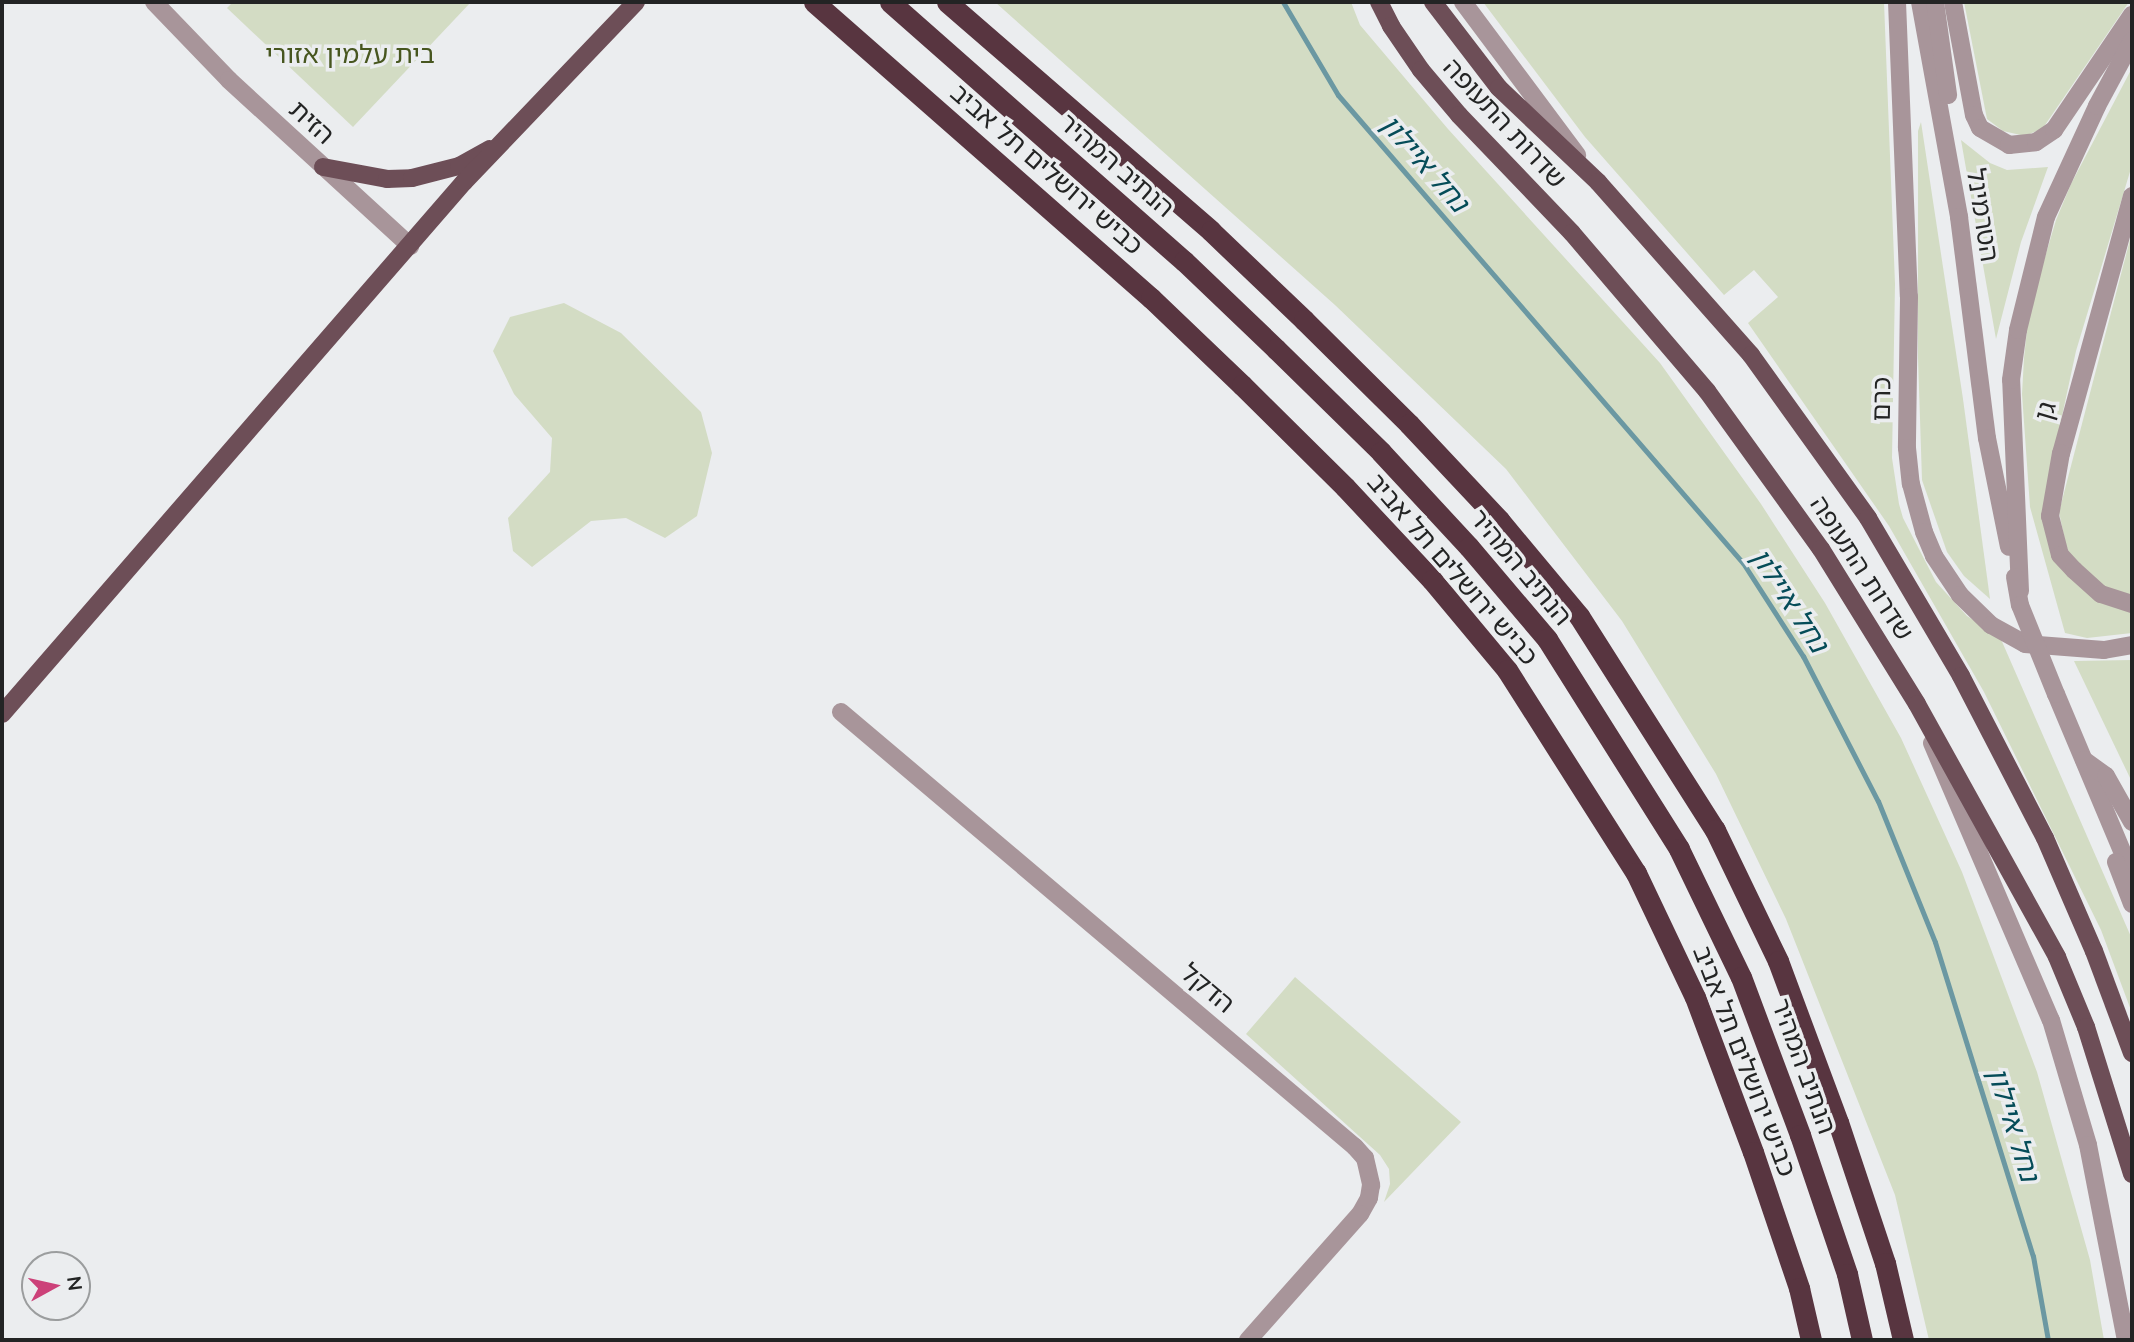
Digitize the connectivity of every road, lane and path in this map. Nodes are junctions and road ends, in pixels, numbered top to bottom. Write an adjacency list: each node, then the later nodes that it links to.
1 (154, 2): 16 (street, הזית)
2 (636, 2): 15 (main road)
3 (814, 2): 35 (highway, כביש ירושלים תל אביב)
4 (890, 2): 36 (highway, הנתיב המהיר)
5 (947, 2): 37 (highway)
6 (1379, 2): 24 (main road, שדרות התעופה)
7 (1433, 2): 17 (main road, שדרות התעופה)
8 (1463, 2): 17 (street)
9 (1897, 2): 23 (street, כרם)
10 (1920, 2): 19 (street, הטרמינל)
11 (1935, 2): 19 (street)
12 (1953, 2): 13 (street)
13 (2132, 16)
14 (2132, 41): 21 (street)
15 (505, 140): 16 (main road); 20 (main road)
16 (323, 167): 20 (street, הזית)
17 (1598, 183): 32 (main road, שדרות התעופה)
18 (2132, 196): 22 (street, גן)
19 (1959, 217): 21 (street, הטרמינל)
20 (410, 246): 26 (main road)
21 (2017, 579): 27 (street, bridge)
22 (2132, 604)
23 (2132, 645)
24 (1917, 704): 33 (main road, שדרות התעופה); 38 (street)
25 (841, 712): 34 (street, הדקל)
26 (2, 714)
27 (2084, 761): 28 (street); 29 (street)
28 (2101, 805): 30 (street); 31 (street)
29 (2132, 822)
30 (2132, 875)
31 (2132, 904)
32 (2132, 1053)
33 (2132, 1174)
34 (1248, 1340)
35 (1811, 1340)
36 (1862, 1340)
37 (1903, 1340)
38 (2126, 1340)

